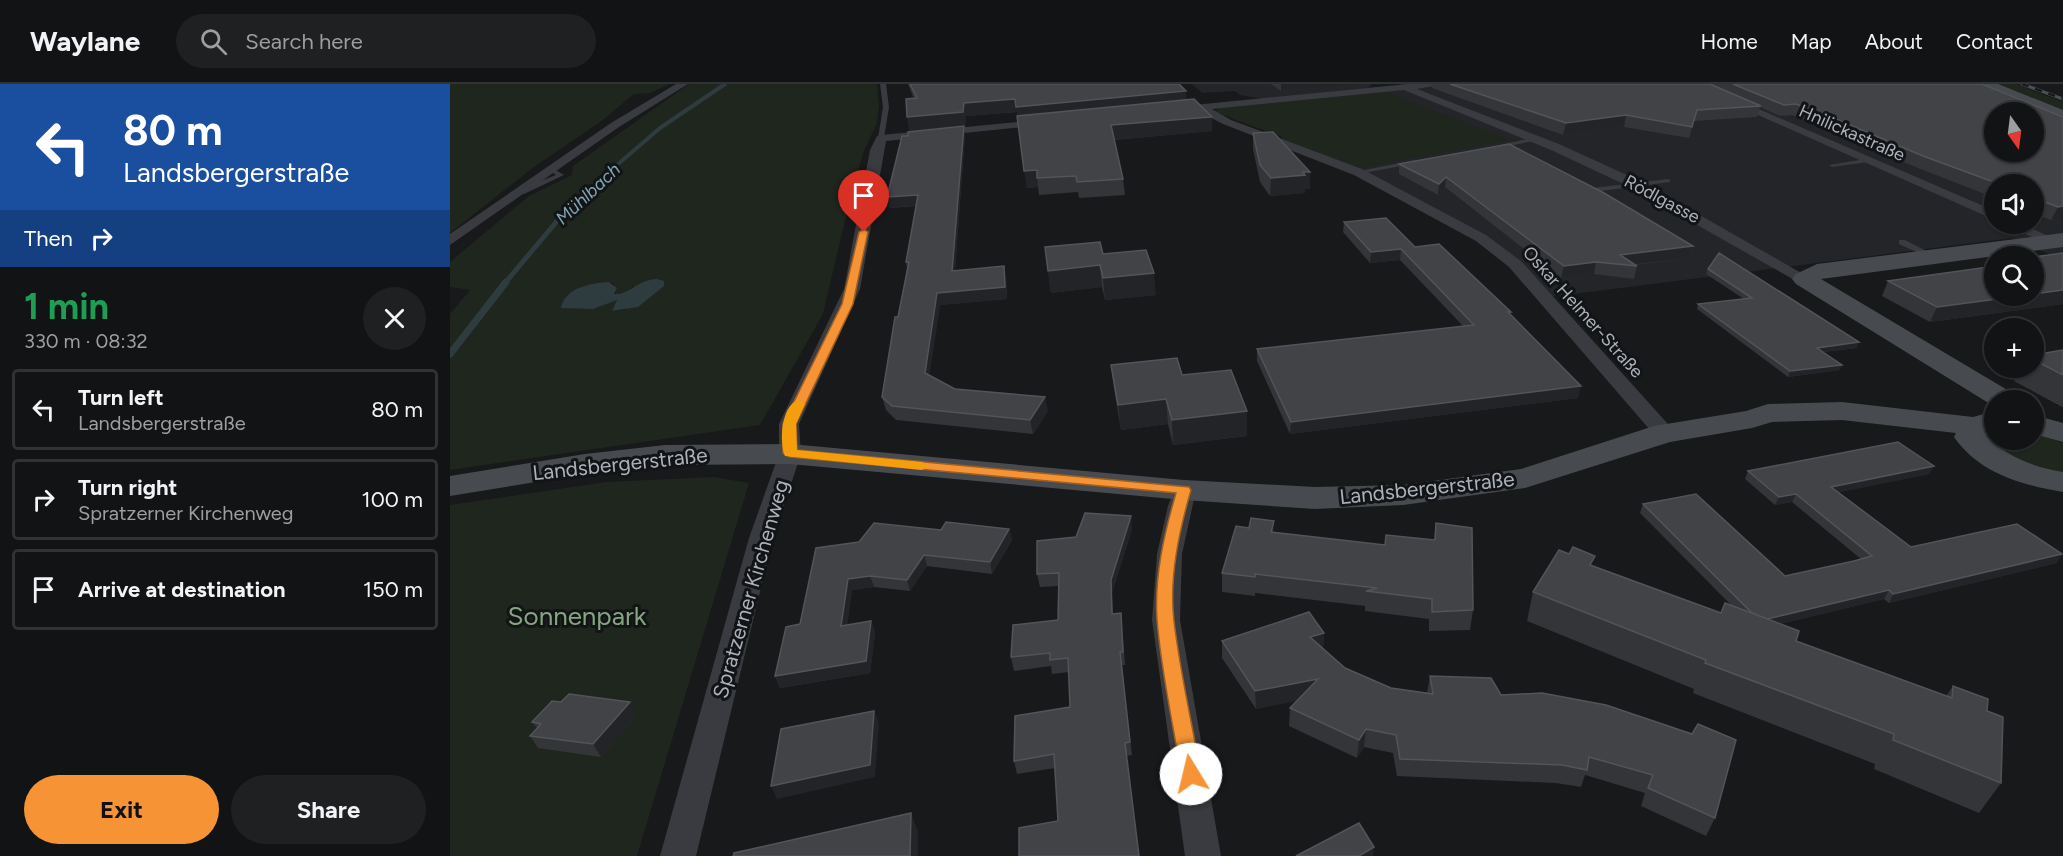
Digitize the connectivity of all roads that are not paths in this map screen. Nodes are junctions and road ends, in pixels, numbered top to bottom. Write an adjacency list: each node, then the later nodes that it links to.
1 (683, 84): 23 (street)
2 (883, 84): 11 (lane, Spratzerner Kirchenweg)
3 (1438, 84): 6 (street)
4 (1693, 84): 15 (street, Hnilickastraße)
5 (1985, 84): 9 (street)
6 (1400, 86): 7 (street); 12 (street, Rödlgasse)
7 (1201, 108): 8 (street); 17 (street, Oskar Helmer-Straße)
8 (1165, 111)
9 (2063, 116)
10 (1058, 122): 11 (street)
11 (881, 138): 32 (street, Spratzerner Kirchenweg)
12 (1536, 140): 13 (lane); 19 (street, Rödlgasse)
13 (1488, 148)
14 (1419, 161): 17 (lane)
15 (1866, 161): 16 (lane); 21 (street, Hnilickastraße)
16 (1833, 165)
17 (1358, 172): 30 (street, Oskar Helmer-Straße)
18 (1668, 181): 19 (lane)
19 (1635, 184): 20 (lane); 27 (street, Rödlgasse)
20 (1593, 190)
21 (1984, 211)
22 (2039, 234): 24 (street)
23 (450, 241)
24 (2058, 241): 26 (street)
25 (1902, 242): 26 (lane)
26 (1934, 257): 27 (street)
27 (1804, 279): 28 (street, Rödlgasse)
28 (1984, 413)
29 (1984, 423): 30 (street, Landsbergerstraße)
30 (1665, 433): 35 (street, Landsbergerstraße)
31 (2003, 450): 34 (street)
32 (790, 453): 33 (street, Landsbergerstraße); 35 (street, Landsbergerstraße); 36 (street, Spratzerner Kirchenweg)
33 (450, 486)
34 (2057, 487)
35 (1184, 490): 37 (street)
36 (678, 856)
37 (1203, 856)

